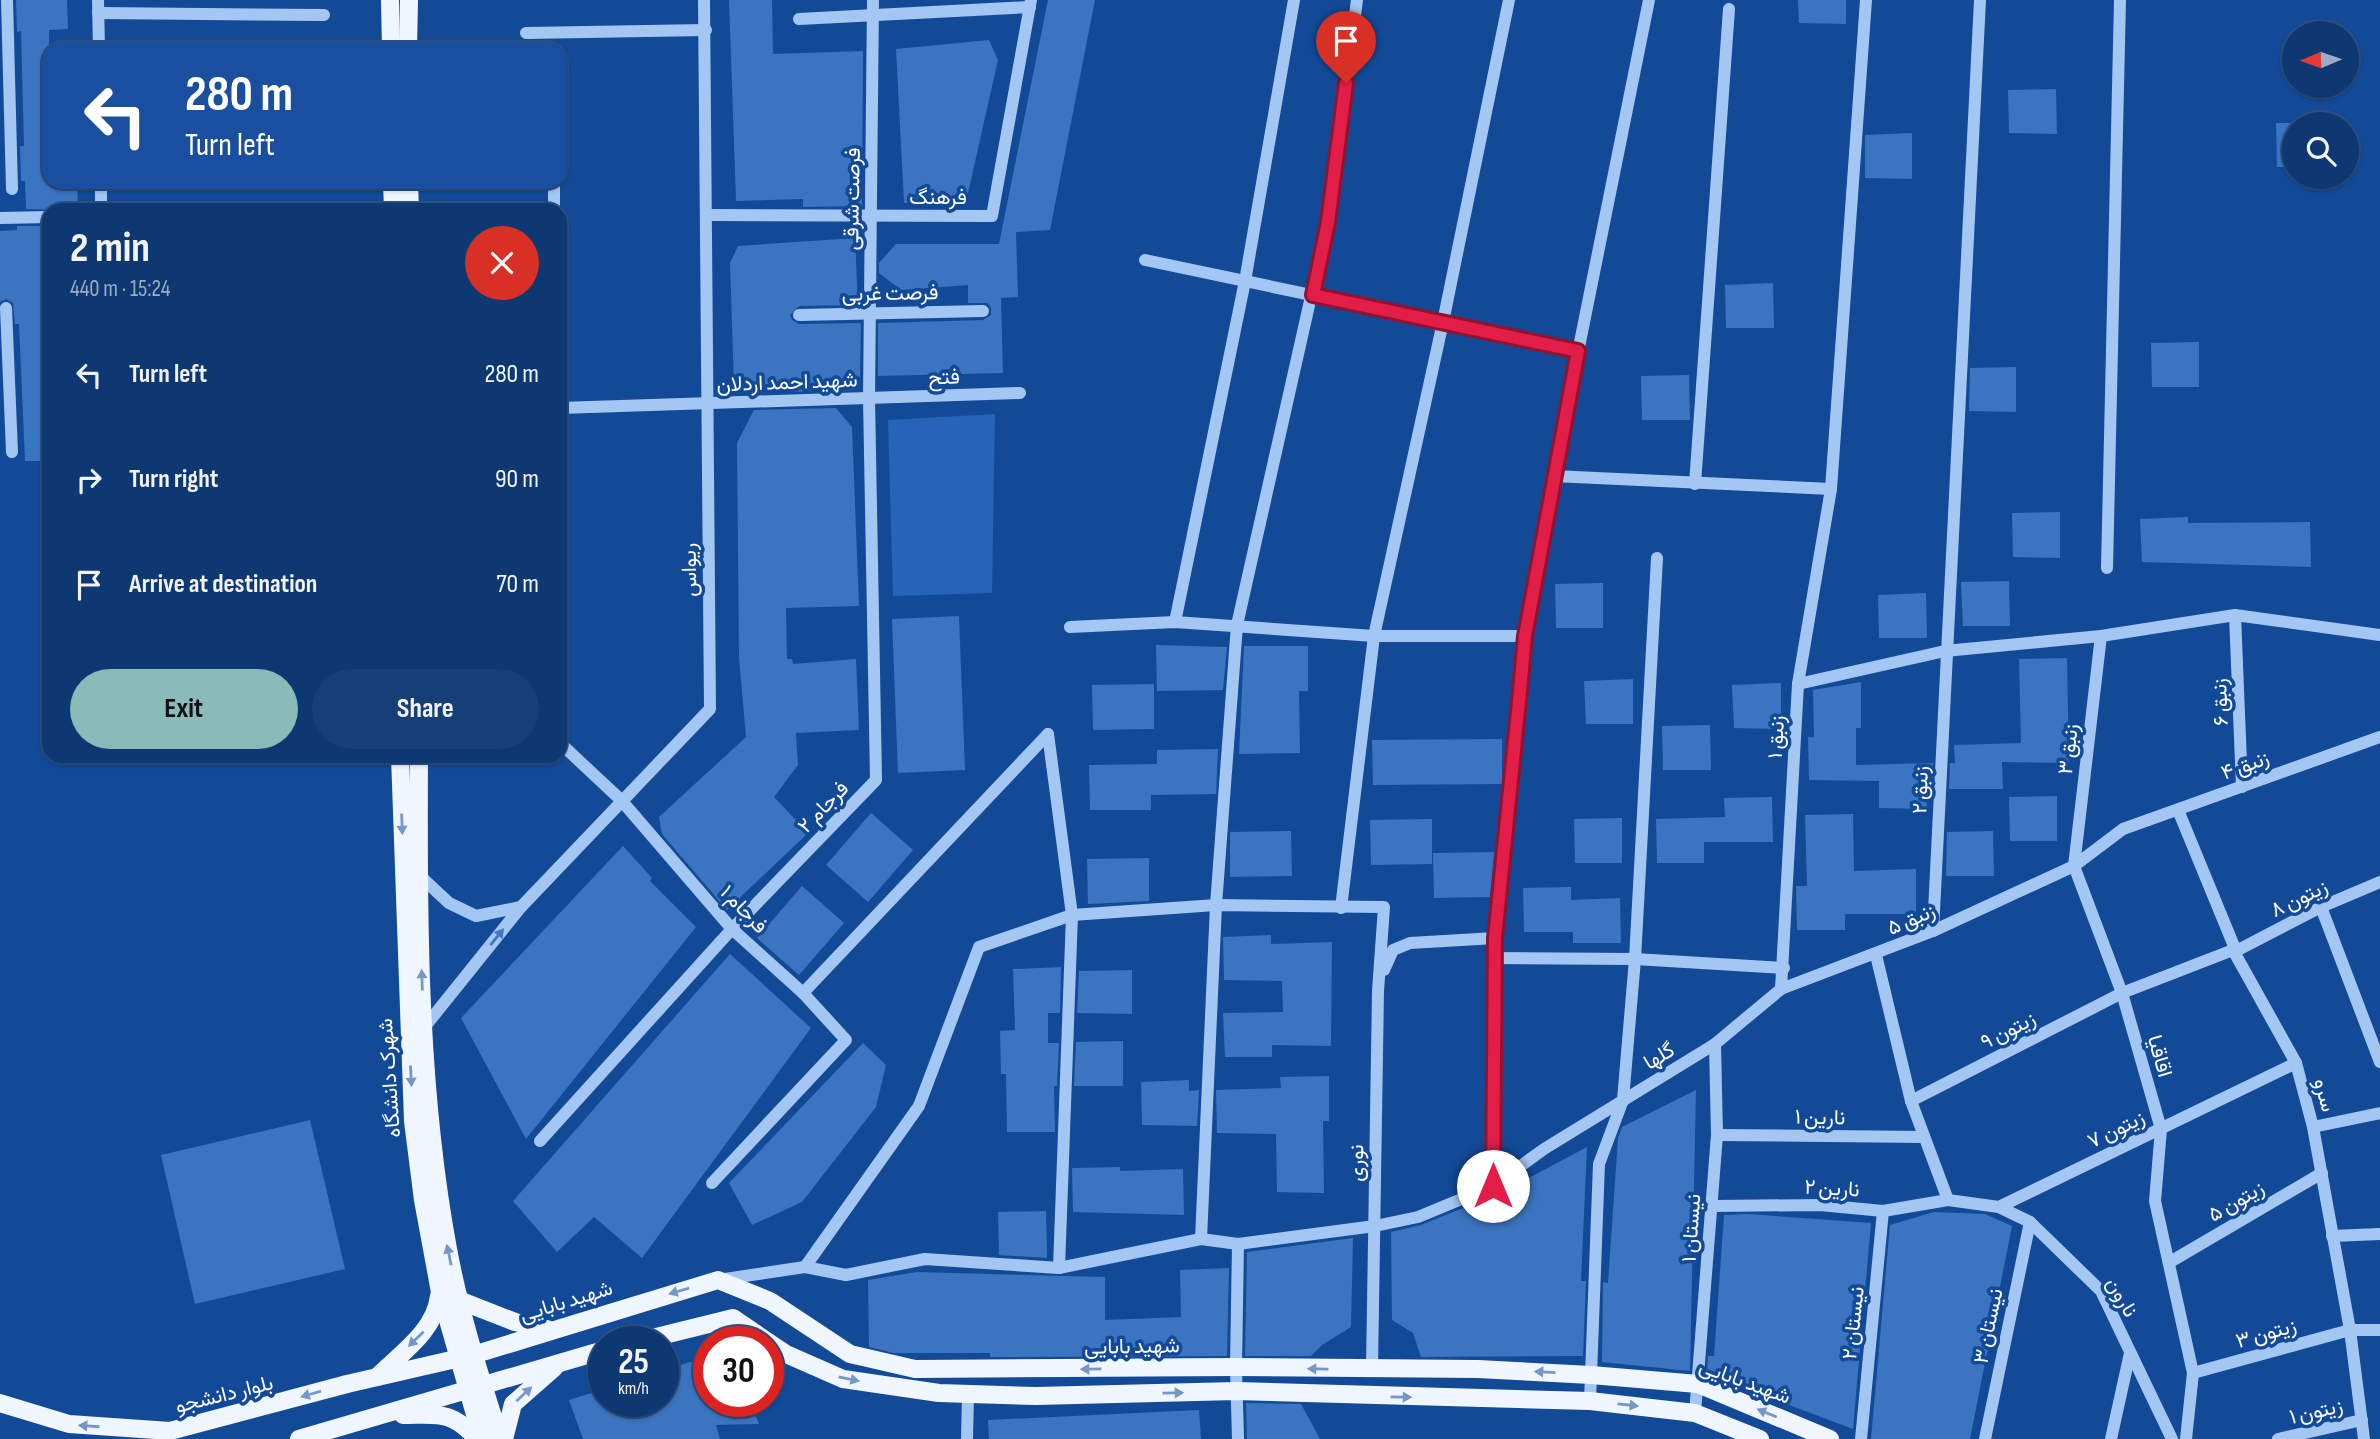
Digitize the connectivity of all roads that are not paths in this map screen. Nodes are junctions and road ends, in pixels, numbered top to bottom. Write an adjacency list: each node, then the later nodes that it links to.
1 (7, 0): 22 (street)
2 (378, 0): 15 (main road)
3 (406, 0): 15 (main road); 25 (main road)
4 (704, 0): 20 (street, ریواس)
5 (873, 0): 18 (street, فرصت شرقی)
6 (1294, 0): 32 (street)
7 (1357, 0): 33 (street)
8 (1508, 0): 38 (street)
9 (1648, 0): 40 (street)
10 (1866, 0): 48 (street, زنبق ۱)
11 (1980, 0): 59 (street, زنبق ۲)
12 (2120, 0): 50 (street)
13 (1030, 4): 18 (street); 29 (street, فرهنگ)
14 (98, 6): 17 (street); 23 (street)
15 (390, 8): 24 (main road)
16 (1729, 9): 47 (street)
17 (324, 15)
18 (874, 15): 19 (street); 29 (street, فرصت شرقی)
19 (799, 19)
20 (706, 30): 21 (street); 27 (street, ریواس)
21 (526, 33)
22 (4, 39): 26 (street)
23 (99, 42)
24 (391, 42)
25 (408, 42)
26 (12, 189)
27 (706, 215): 29 (street, فرهنگ); 43 (street, ریواس)
28 (42, 217): 30 (street)
29 (871, 217): 36 (street, فرصت شرقی)
30 (0, 218)
31 (1145, 260): 32 (street)
32 (1245, 281): 33 (street); 52 (street)
33 (1313, 295): 38 (street); 53 (street)
34 (6, 308): 39 (street)
35 (983, 311): 36 (street, فرصت غربی)
36 (870, 312): 37 (street, فرصت غربی); 42 (street, فرصت شرقی)
37 (799, 315)
38 (1443, 322): 40 (street); 56 (street)
39 (4, 345): 45 (street)
40 (1578, 351): 46 (street)
41 (1020, 393): 42 (street, فتح)
42 (869, 398): 43 (street, شهید احمد اردلان); 77 (street, فرجام ۲)
43 (707, 404): 44 (street); 66 (street, ریواس)
44 (567, 408)
45 (12, 452)
46 (1553, 476): 47 (street); 57 (street)
47 (1695, 484): 48 (street)
48 (1831, 489): 60 (street, زنبق ۱)
49 (1657, 558): 83 (street)
50 (2107, 568)
51 (2235, 615): 55 (street); 58 (street); 65 (street, زنبق ۶)
52 (1175, 622): 53 (street); 54 (street)
53 (1237, 625): 56 (street); 72 (street)
54 (1070, 627)
55 (2380, 635)
56 (1374, 636): 57 (street); 75 (street)
57 (1525, 636): 79 (street)
58 (2101, 636): 59 (street); 69 (street, زنبق ۳)
59 (1945, 651): 60 (street); 78 (street, زنبق ۲)
60 (1798, 684): 84 (street, زنبق ۱)
61 (2380, 737): 65 (street, زنبق ۴)
62 (567, 750): 66 (street, فرجام ۱)
63 (400, 763): 118 (main road, شهرک دانشگاه, one-way to 118)
64 (419, 763): 70 (main road)
65 (2242, 786): 67 (street, زنبق ۴)
66 (621, 800): 73 (street, ریواس); 77 (street, فرجام ۱)
67 (2178, 810): 68 (street, زنبق ۴); 80 (street, سرو)
68 (2123, 829): 69 (street, زنبق ۵)
69 (2074, 866): 78 (street, زنبق ۵); 88 (street, اقاقیا)
70 (419, 875): 73 (street); 89 (main road, one-way to 70)
71 (2380, 882): 74 (street, زیتون ۸)
72 (1216, 905): 75 (street); 76 (street); 112 (street)
73 (521, 907): 89 (street, ریواس, one-way to 73)
74 (2321, 907): 80 (street, زیتون ۸); 91 (street)
75 (1341, 908): 85 (street, نوری)
76 (1072, 915): 87 (street); 115 (street); 116 (street)
77 (732, 929): 87 (street, فرجام ۱); 100 (street, فرجام ۲)
78 (1933, 931): 81 (street, زنبق ۵)
79 (1495, 938): 82 (street); 85 (street)
80 (2234, 951): 88 (street); 92 (street, سرو)
81 (1876, 955): 86 (street, زنبق ۵); 94 (street)
82 (1494, 958): 83 (street); 103 (street)
83 (1635, 959): 84 (street); 93 (street)
84 (1784, 968): 86 (street, زنبق ۱)
85 (1380, 980): 109 (street, نوری)
86 (1781, 989): 90 (street, زنبق ۵)
87 (803, 993): 102 (street, فرجام ۱)
88 (2122, 993): 94 (street, زیتون ۹); 97 (street, اقاقیا)
89 (423, 1029): 119 (main road, one-way to 89)
90 (1715, 1044): 93 (street, گلها); 98 (street, نیستان ۱)
91 (2380, 1062)
92 (2296, 1063): 96 (street, سرو); 97 (street, زیتون ۷)
93 (1623, 1100): 103 (street, گلها); 133 (street)
94 (1911, 1101): 99 (street)
95 (2380, 1114): 96 (street)
96 (2313, 1127): 101 (street, سرو)
97 (2161, 1129): 106 (street, زیتون ۷); 114 (street, اقاقیا)
98 (1717, 1135): 99 (street, نارین ۱); 105 (street, نیستان ۱)
99 (1924, 1137): 104 (street)
100 (540, 1141)
101 (2322, 1173): 111 (street, سرو); 114 (street, زیتون ۵)
102 (712, 1183)
103 (1493, 1186): 109 (street, گلها)
104 (1948, 1200): 106 (street); 107 (street, نارین ۲)
105 (1713, 1206): 107 (street, نارین ۲); 135 (street, نیستان ۱)
106 (1999, 1207): 108 (street, نارون)
107 (1883, 1211): 153 (street, نیستان ۲)
108 (2030, 1222): 126 (street, نارون); 154 (street, نیستان ۳)
109 (1375, 1226): 113 (street, گلها); 131 (street, نوری)
110 (2380, 1234): 111 (street)
111 (2332, 1236): 123 (street, سرو)
112 (1201, 1239): 113 (street, گلها); 116 (street, گلها)
113 (1238, 1244): 130 (street)
114 (2170, 1262): 132 (street, اقاقیا)
115 (805, 1267): 116 (street, گلها); 117 (street, گلها)
116 (1059, 1268)
117 (718, 1280): 122 (main road, شهید بابایی, one-way to 122); 130 (main road, شهید بابایی, one-way to 117)
118 (440, 1292): 119 (main road); 128 (main road, شهرک دانشگاه); 134 (main road, one-way to 134)
119 (459, 1300): 122 (main road); 128 (main road)
120 (701, 1326): 121 (main road)
121 (745, 1326)
122 (550, 1329): 128 (main road, شهید بابایی)
123 (2350, 1329): 124 (street, زیتون ۳); 132 (street, زیتون ۳); 143 (street, سرو)
124 (2380, 1330)
125 (784, 1353): 138 (main road, one-way to 138)
126 (2130, 1353): 155 (street); 156 (street, نارون)
127 (588, 1354): 129 (main road)
128 (465, 1356): 134 (main road, بلوار دانشجو); 136 (main road)
129 (563, 1361): 136 (main road); 149 (main road, one-way to 129)
130 (1236, 1367): 131 (main road, شهید بابایی, one-way to 130); 137 (street)
131 (1372, 1368): 133 (main road, شهید بابایی, one-way to 131)
132 (2193, 1373): 157 (street, اقاقیا)
133 (1591, 1375): 135 (main road, شهید بابایی); 139 (street)
134 (377, 1377): 145 (main road, بلوار دانشجو, one-way to 145)
135 (1698, 1384): 141 (street, نیستان ۱); 144 (main road, شهید بابایی, one-way to 135)
136 (475, 1389): 142 (main road); 148 (main road); 149 (main road)
137 (1236, 1391): 138 (main road, one-way to 137); 139 (main road, one-way to 139); 151 (street)
138 (968, 1395): 150 (street)
139 (1590, 1401): 141 (main road, one-way to 141)
140 (0, 1403): 145 (main road, بلوار دانشجو, one-way to 140)
141 (1695, 1413): 152 (main road)
142 (382, 1414): 147 (main road); 148 (main road)
143 (2362, 1420): 158 (street, زیتون ۱); 159 (street, سرو)
144 (1797, 1432): 146 (main road, شهید بابایی)
145 (170, 1435)
146 (1825, 1438)
147 (299, 1439)
148 (480, 1439)
149 (502, 1439)
150 (967, 1439)
151 (1238, 1439)
152 (1760, 1439)
153 (1861, 1439)
154 (1985, 1439)
155 (2111, 1439)
156 (2172, 1439)
157 (2186, 1439)
158 (2278, 1439)
159 (2364, 1439)

